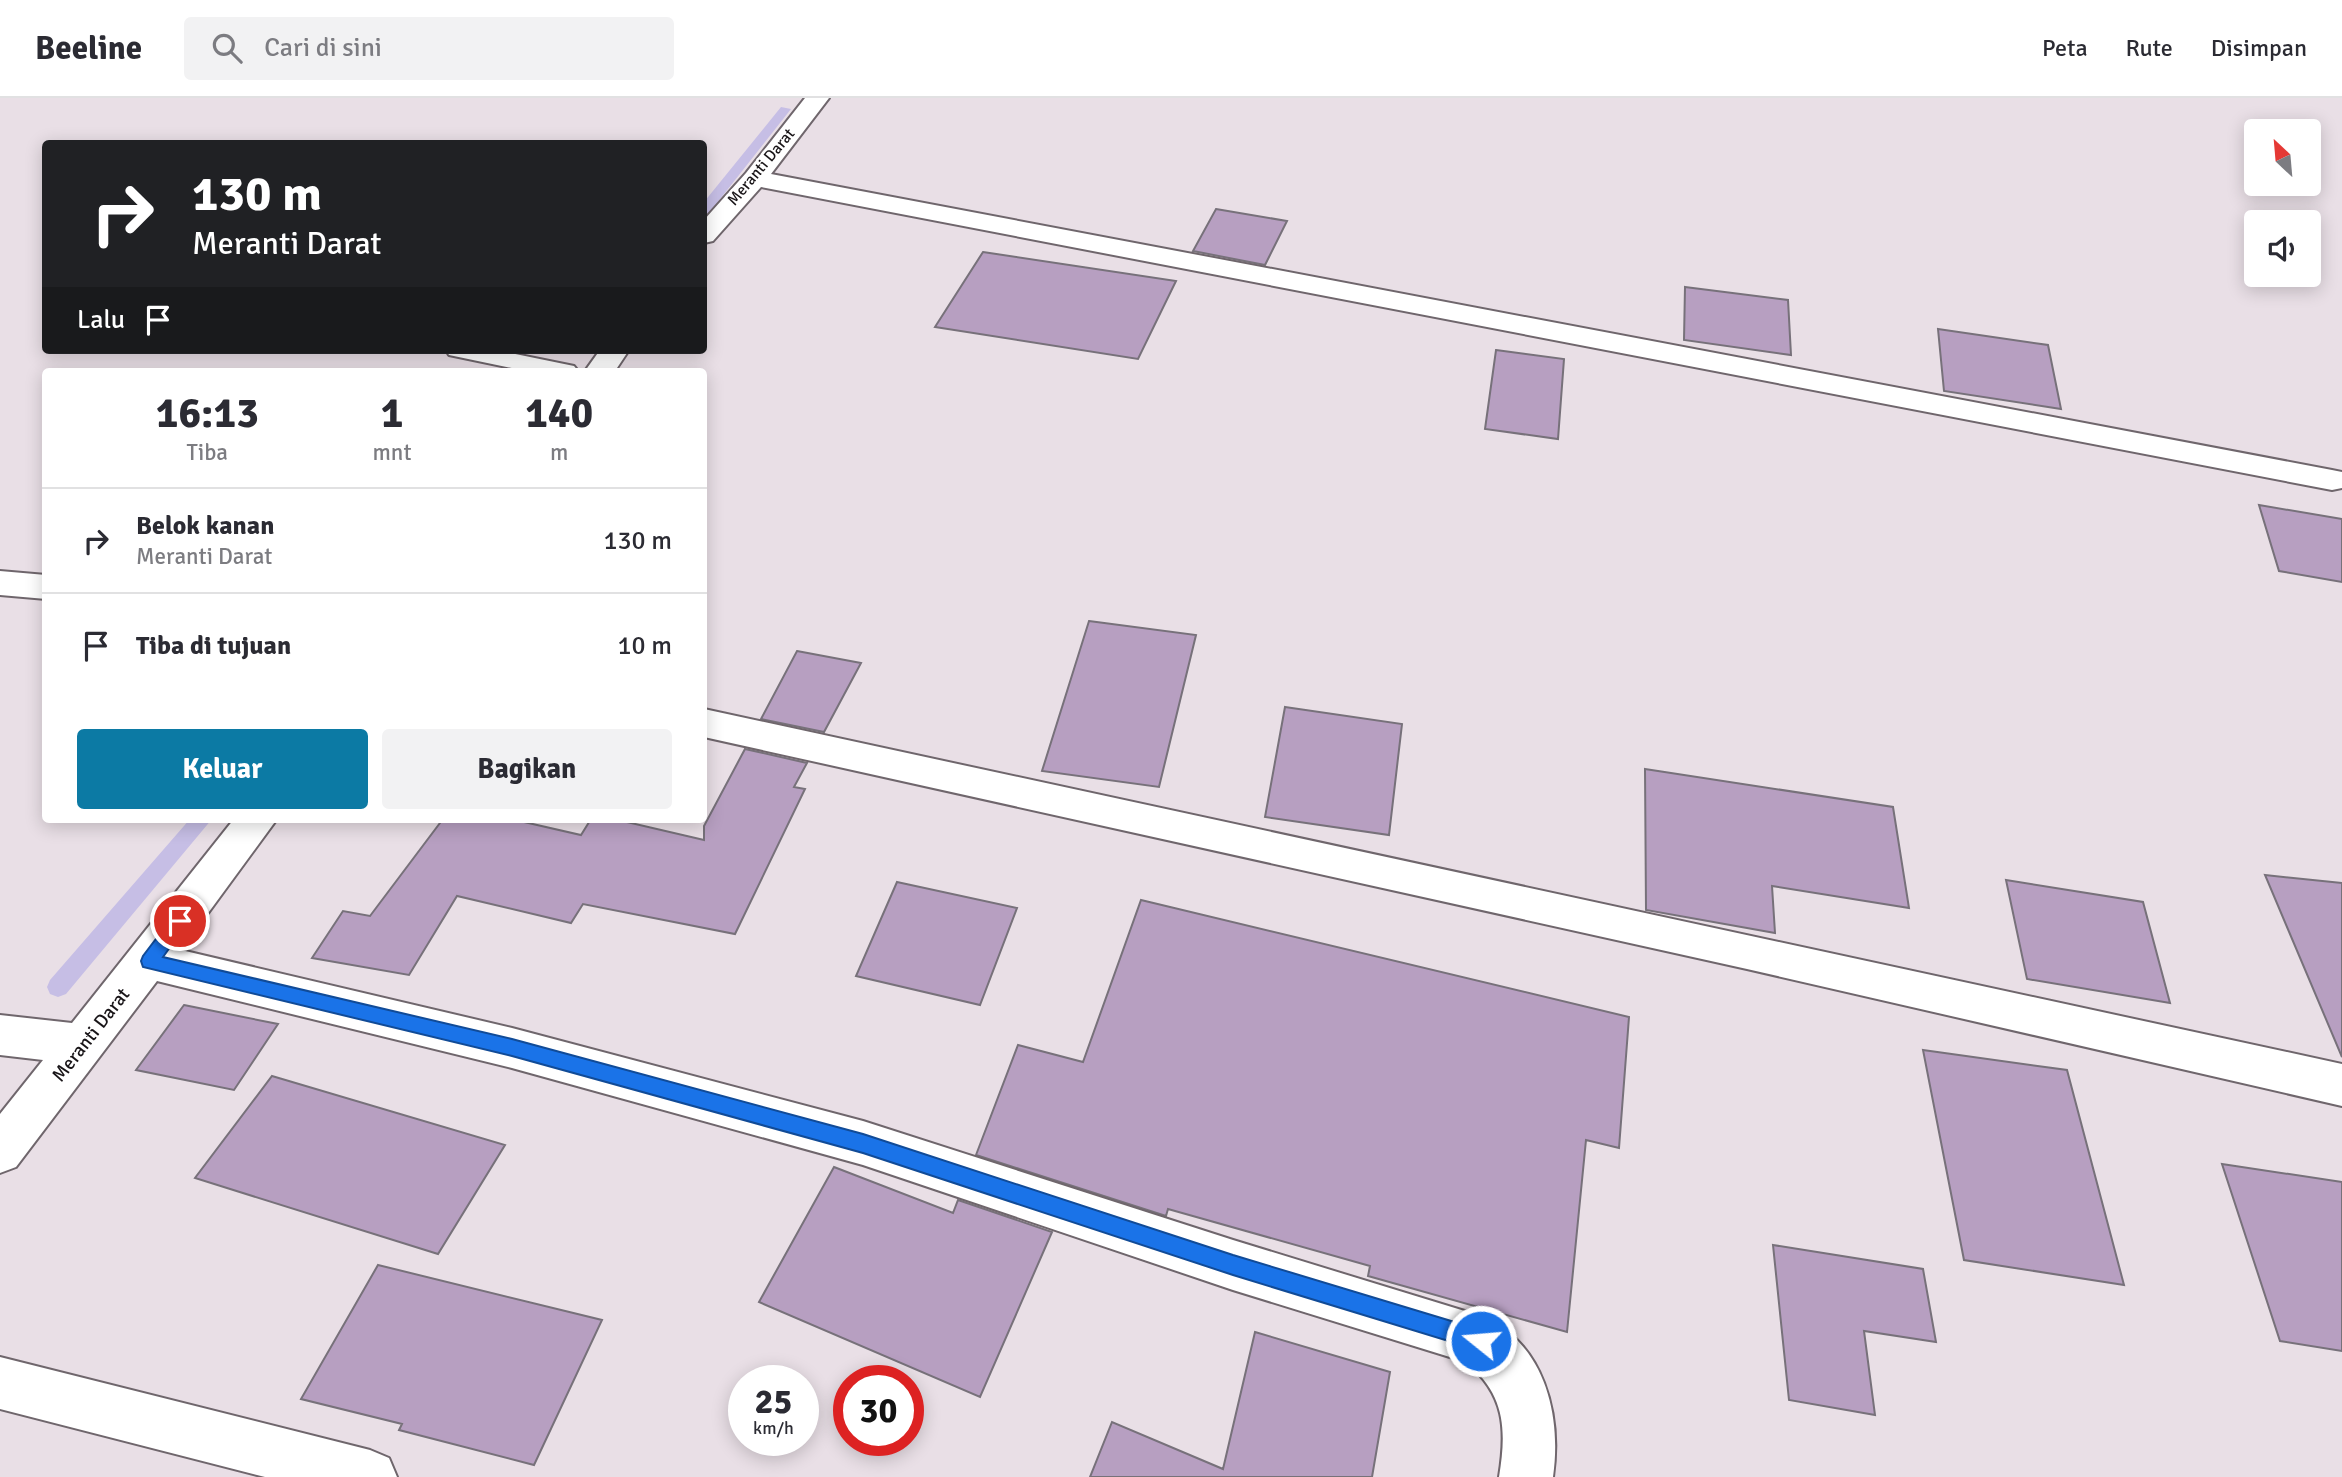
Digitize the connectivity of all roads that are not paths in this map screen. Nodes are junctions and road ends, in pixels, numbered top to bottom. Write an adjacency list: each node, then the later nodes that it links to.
1 (790, 99): 2 (street)
2 (816, 100): 3 (street, Meranti Darat)
3 (755, 178): 4 (street, Meranti Darat); 7 (street)
4 (707, 232)
5 (478, 354): 6 (lane)
6 (550, 368)
7 (2332, 480)
8 (0, 583): 9 (street)
9 (42, 587)
10 (707, 724): 15 (street)
11 (254, 823): 12 (street, Meranti Darat)
12 (149, 961): 14 (street, Meranti Darat); 19 (street)
13 (0, 1035): 14 (street)
14 (83, 1045): 16 (street, Meranti Darat)
15 (2342, 1085)
16 (0, 1151)
17 (0, 1383): 18 (street)
18 (370, 1477)
19 (1526, 1477)

